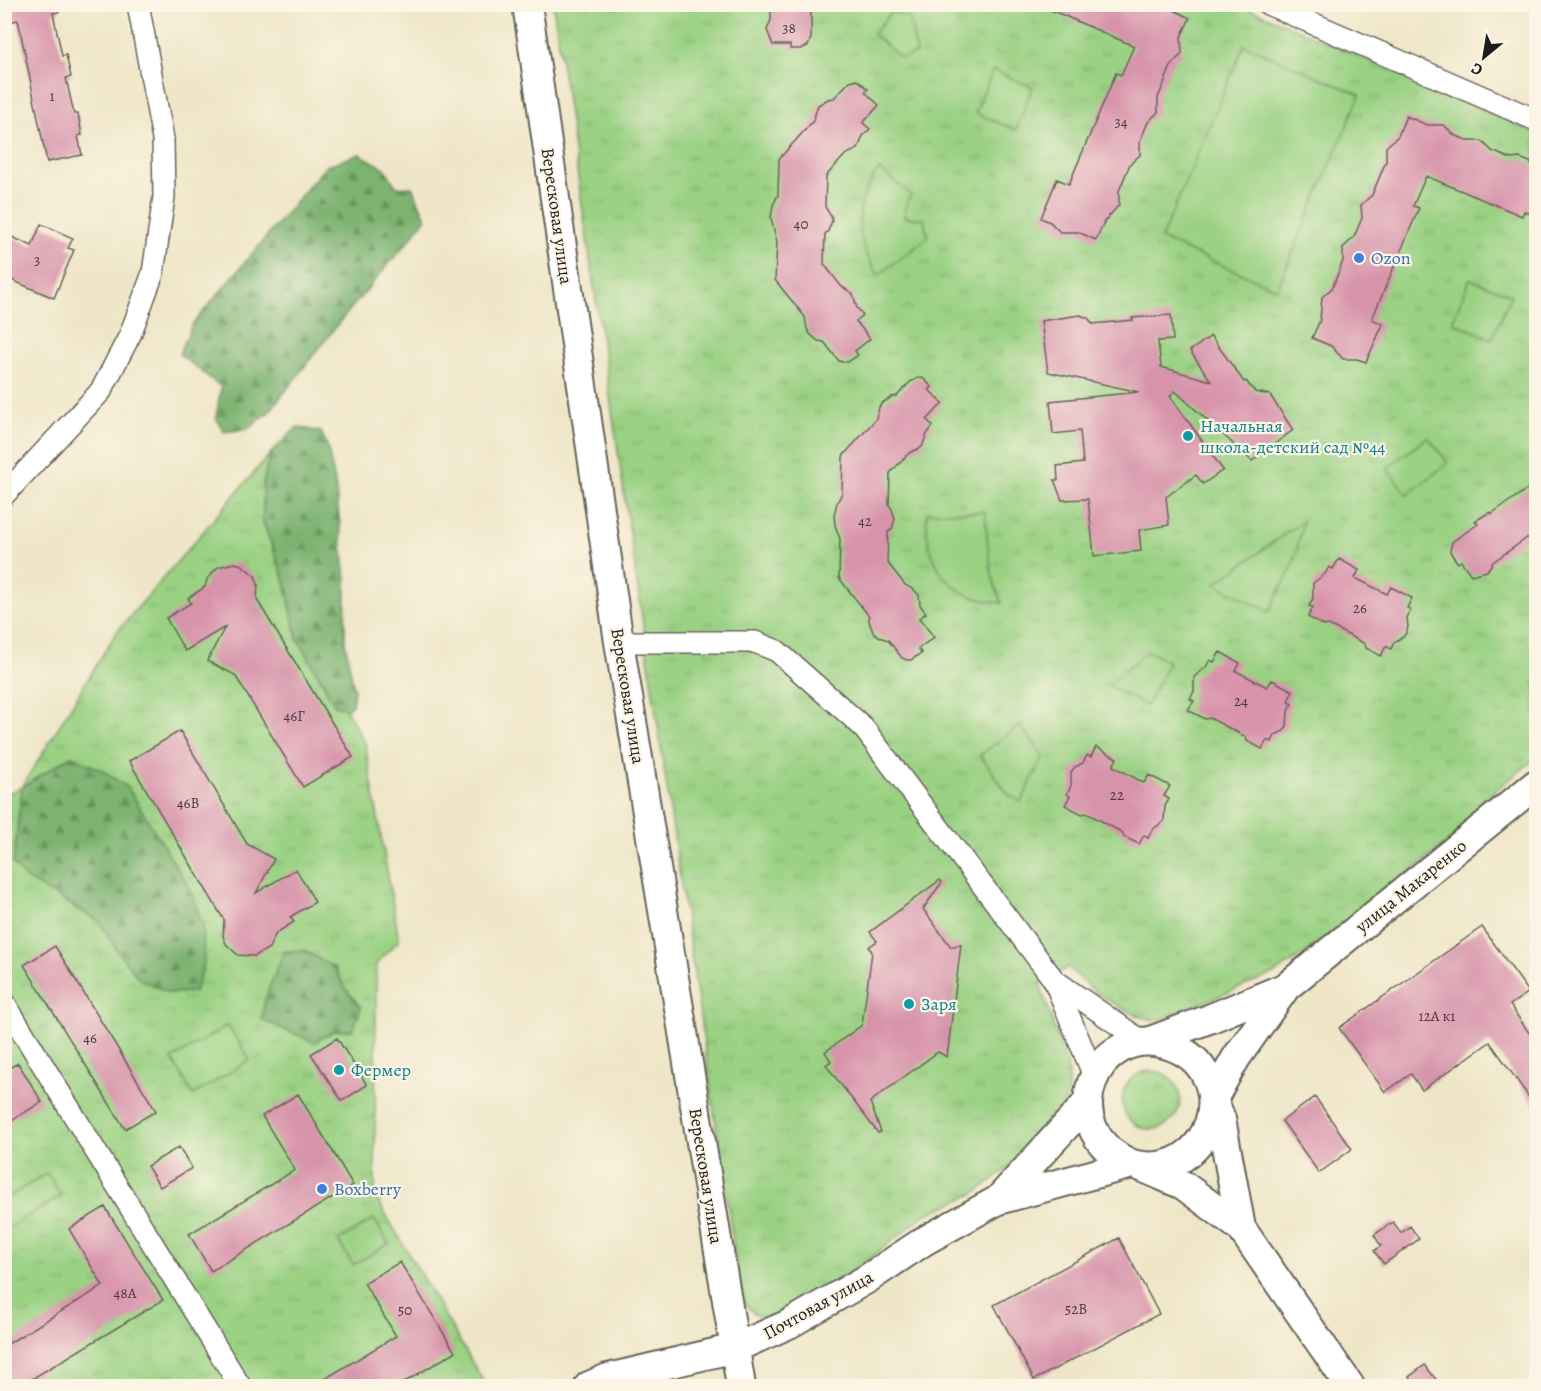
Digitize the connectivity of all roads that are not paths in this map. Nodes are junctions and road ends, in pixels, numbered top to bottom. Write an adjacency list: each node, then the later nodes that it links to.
1 (138, 4): 5 (street)
2 (527, 4): 6 (street, Вересковая улица)
3 (1268, 4): 4 (street)
4 (1536, 120)
5 (4, 495)
6 (619, 642): 8 (street); 17 (street, Вересковая улица)
7 (1536, 784): 9 (street, улица Макаренко)
8 (1054, 980): 11 (street); 12 (street)
9 (1286, 987): 11 (street, улица Макаренко); 13 (street, улица Макаренко)
10 (4, 1002): 18 (street)
11 (1146, 1042): 12 (street); 13 (street)
12 (1091, 1089): 14 (street); 15 (street, Почтовая улица)
13 (1213, 1099): 14 (street); 16 (street)
14 (1135, 1165): 15 (street, Почтовая улица); 16 (street)
15 (998, 1200): 17 (street, Почтовая улица)
16 (1241, 1228): 21 (street)
17 (735, 1348): 19 (street, Почтовая улица); 20 (street, Вересковая улица)
18 (240, 1386)
19 (589, 1386)
20 (741, 1386)
21 (1350, 1386)

